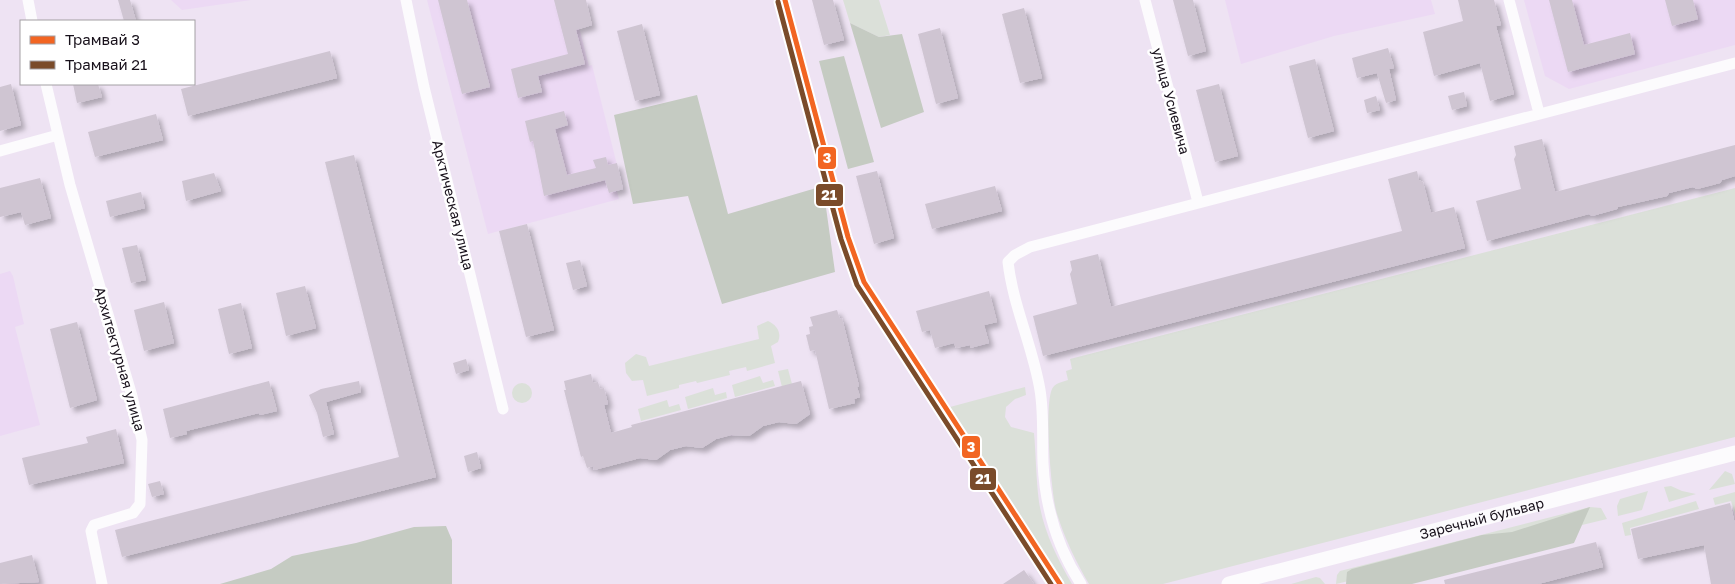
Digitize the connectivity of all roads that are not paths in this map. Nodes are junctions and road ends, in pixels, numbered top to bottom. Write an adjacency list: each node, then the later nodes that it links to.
1 (28, 0): 5 (street)
2 (406, 0): 12 (street, Арктическая улица)
3 (1144, 0): 11 (street, улица Усиевича)
4 (1509, 0): 8 (street)
5 (32, 20)
6 (1735, 63): 8 (street)
7 (46, 85): 9 (street, Архитектурная улица)
8 (1539, 113): 11 (street)
9 (58, 135): 10 (street); 14 (street, Архитектурная улица)
10 (0, 151)
11 (1198, 202): 15 (street)
12 (502, 409)
13 (1735, 453): 16 (street, Заречный бульвар)
14 (102, 584)
15 (1081, 584)
16 (1229, 584)

